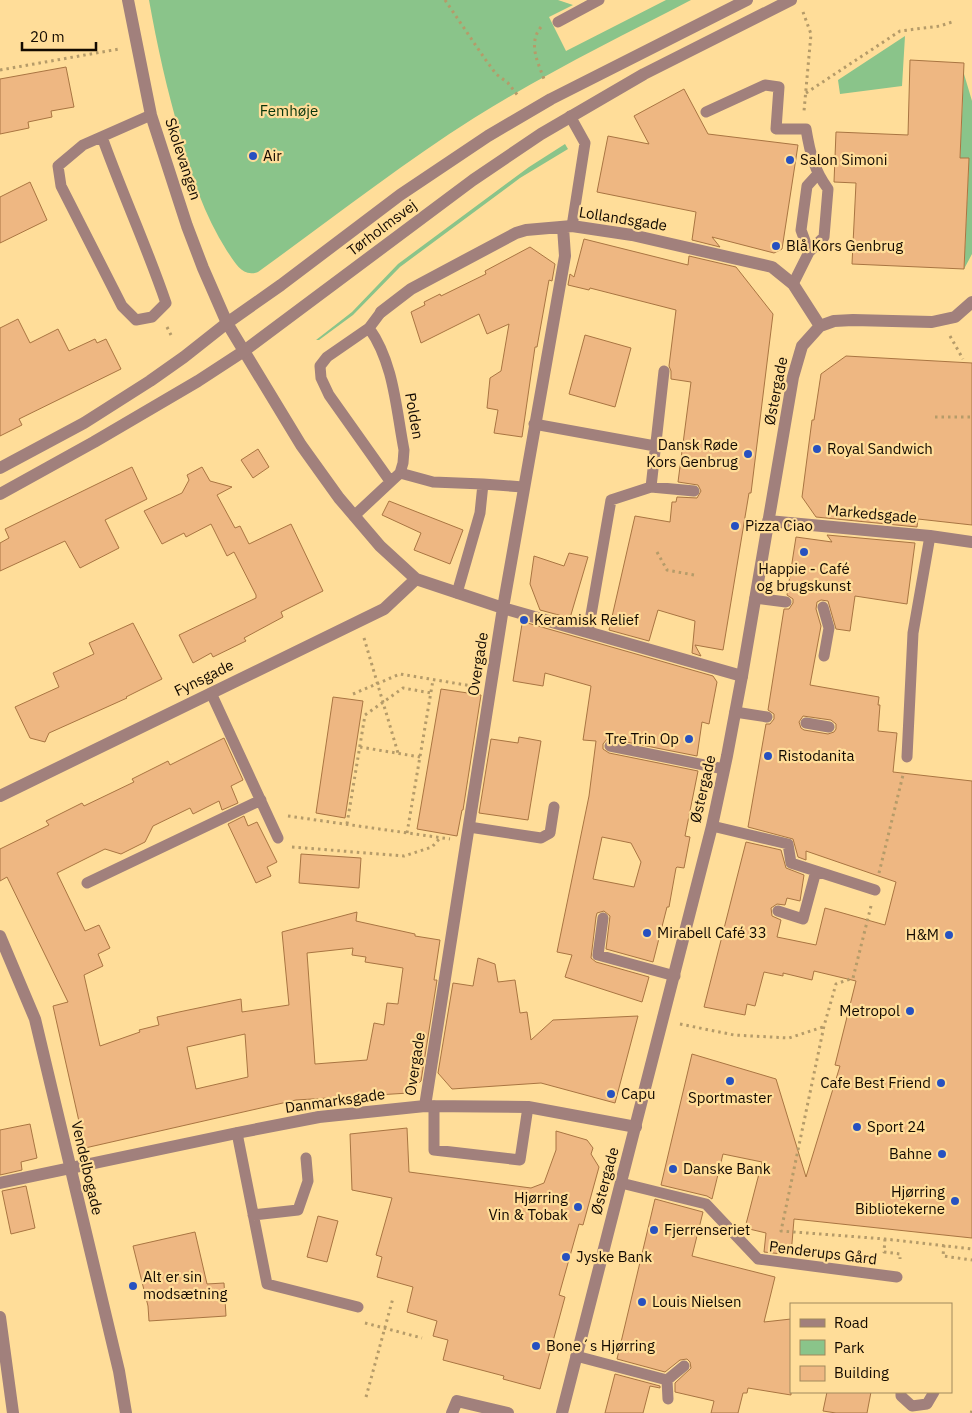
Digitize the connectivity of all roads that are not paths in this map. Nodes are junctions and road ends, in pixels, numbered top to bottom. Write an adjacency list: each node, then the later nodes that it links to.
1 (128, 0): 8 (street, Skolevangen)
2 (599, 0): 5 (lane)
3 (747, 0): 17 (street, Tørholmsvej)
4 (791, 0): 9 (street, Tørholmsvej)
5 (587, 3): 6 (lane)
6 (558, 22)
7 (706, 112): 11 (lane)
8 (151, 115): 10 (lane); 17 (street, Skolevangen)
9 (570, 116): 12 (lane); 20 (street, Tørholmsvej)
10 (102, 138): 10 (lane)
11 (817, 175): 13 (lane); 13 (lane)
12 (567, 227): 14 (street, Lollandsgade); 16 (street, Lollandsgade); 22 (street, Overgade)
13 (809, 252): 14 (lane)
14 (793, 284): 18 (street, Lollandsgade)
15 (972, 302): 18 (street)
16 (380, 312): 19 (lane)
17 (227, 323): 20 (street); 24 (street, Tørholmsvej)
18 (820, 326): 33 (street, Østergade)
19 (369, 328): 25 (lane, Polden); 26 (lane)
20 (244, 351): 31 (street, Tørholmsvej); 32 (street)
21 (664, 370): 23 (lane)
22 (534, 424): 23 (lane); 28 (street, Overgade)
23 (655, 446): 29 (lane)
24 (0, 468)
25 (400, 472): 26 (lane); 27 (lane)
26 (390, 481): 32 (lane)
27 (483, 484): 28 (lane); 37 (lane)
28 (523, 487): 41 (street, Overgade)
29 (651, 487): 30 (lane); 42 (lane)
30 (694, 491)
31 (0, 494)
32 (354, 516): 36 (street)
33 (768, 521): 34 (street, Markedsgade); 38 (street, Østergade)
34 (930, 536): 35 (street, Markedsgade); 51 (lane)
35 (972, 542)
36 (416, 579): 37 (street); 45 (street, Fynsgade)
37 (458, 593): 41 (street)
38 (755, 598): 39 (lane); 44 (street, Østergade)
39 (786, 602)
40 (823, 607): 43 (lane)
41 (503, 608): 42 (street); 57 (street, Overgade)
42 (588, 632): 44 (street)
43 (824, 656)
44 (742, 676): 46 (street, Østergade)
45 (211, 693): 53 (street, Fynsgade); 54 (lane)
46 (735, 712): 47 (lane); 52 (street, Østergade)
47 (767, 718)
48 (806, 723): 49 (lane)
49 (829, 727)
50 (610, 746): 52 (lane)
51 (907, 757)
52 (724, 769): 56 (street, Østergade)
53 (0, 796)
54 (261, 800): 58 (lane); 60 (lane)
55 (554, 807): 57 (lane)
56 (712, 826): 59 (lane); 65 (street, Østergade)
57 (469, 827): 66 (street, Overgade)
58 (278, 838)
59 (816, 871): 61 (lane); 62 (lane)
60 (87, 883)
61 (875, 890)
62 (778, 911)
63 (603, 918): 65 (lane)
64 (0, 936): 71 (street, Vendelbogade)
65 (675, 976): 68 (street, Østergade)
66 (429, 1106): 67 (street, Danmarksgade); 67 (lane); 69 (street, Danmarksgade)
67 (528, 1108): 68 (street, Danmarksgade)
68 (636, 1127): 72 (street, Østergade)
69 (237, 1133): 71 (street, Danmarksgade); 74 (lane)
70 (306, 1158): 74 (lane)
71 (70, 1168): 73 (street, Danmarksgade); 86 (street, Vendelbogade)
72 (621, 1183): 75 (lane, Penderups Gård); 78 (street, Østergade)
73 (0, 1184)
74 (254, 1215): 76 (lane)
75 (897, 1277)
76 (358, 1307)
77 (0, 1317): 85 (street)
78 (576, 1356): 80 (lane); 89 (street, Østergade)
79 (684, 1366): 80 (lane)
80 (668, 1380): 83 (lane)
81 (901, 1393): 84 (lane)
82 (933, 1393): 84 (lane)
83 (668, 1399)
84 (922, 1409)
85 (13, 1413)
86 (126, 1413)
87 (452, 1413): 88 (street)
88 (508, 1413)
89 (562, 1413)

